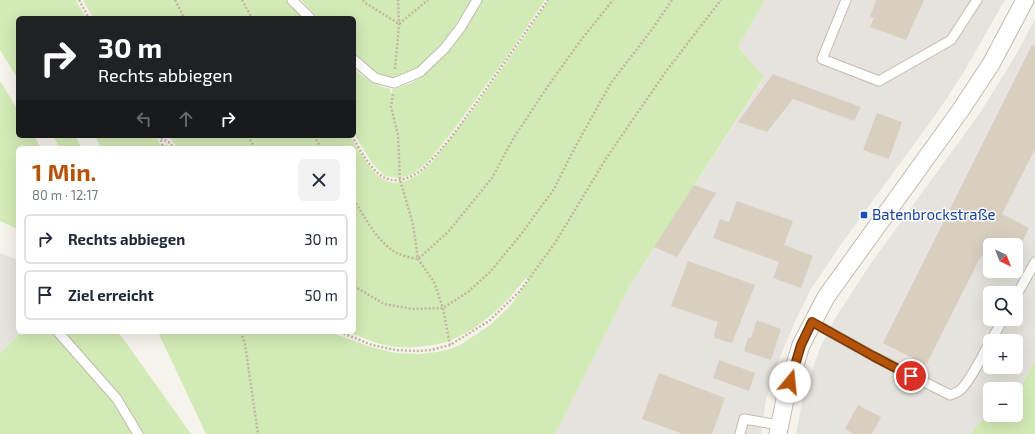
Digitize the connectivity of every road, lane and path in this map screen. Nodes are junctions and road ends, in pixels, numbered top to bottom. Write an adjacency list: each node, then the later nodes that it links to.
1 (79, 0): 16 (path)
2 (175, 0): 17 (path)
3 (242, 0): 18 (path)
4 (292, 0): 19 (lane)
5 (363, 0): 20 (path)
6 (398, 0): 20 (path)
7 (428, 0): 20 (path)
8 (477, 0): 22 (lane)
9 (548, 0): 26 (path)
10 (613, 0): 28 (path)
11 (672, 0): 32 (path)
12 (721, 0): 37 (path)
13 (846, 0): 14 (lane)
14 (977, 0)
15 (1025, 0): 33 (street)
16 (88, 16)
17 (183, 16)
18 (251, 16)
19 (308, 16)
20 (399, 24): 22 (path)
21 (356, 62): 22 (lane)
22 (394, 83): 26 (path)
23 (162, 138): 25 (path)
24 (353, 138): 26 (path)
25 (172, 146)
26 (400, 180): 28 (path)
27 (356, 203): 28 (path)
28 (418, 260): 32 (path)
29 (1035, 262): 30 (lane)
30 (1022, 286)
31 (356, 287): 32 (path)
32 (443, 308): 37 (path)
33 (812, 322): 38 (lane); 39 (street)
34 (60, 334): 40 (lane)
35 (242, 334): 41 (path)
36 (345, 334): 37 (path)
37 (450, 345)
38 (983, 354)
39 (779, 429): 42 (lane)
40 (138, 434)
41 (258, 434)
42 (740, 434)

